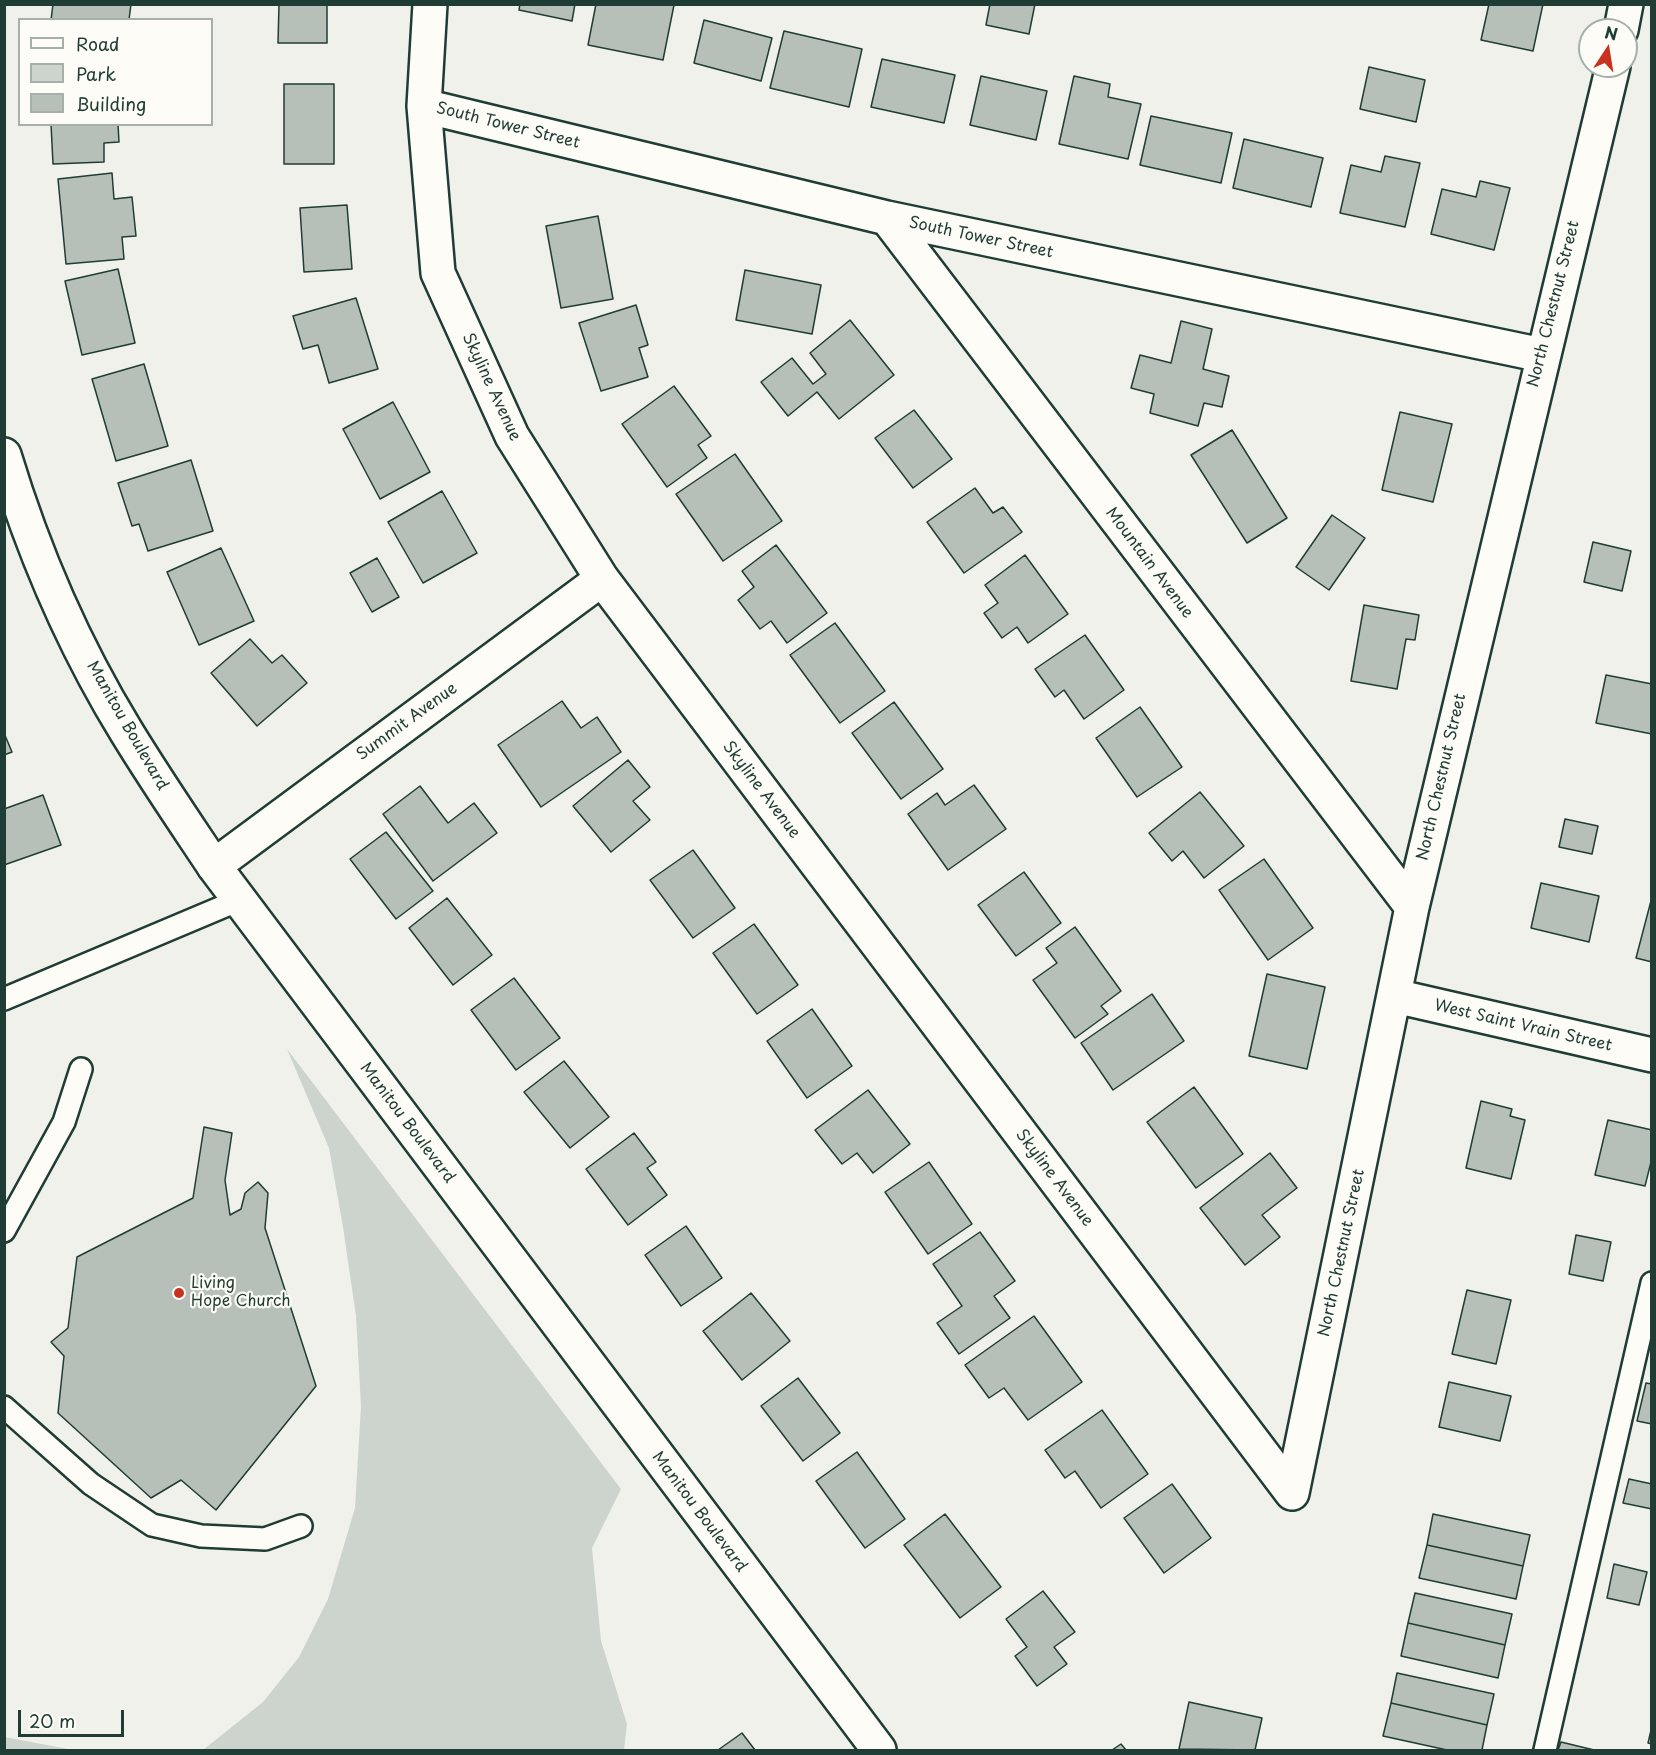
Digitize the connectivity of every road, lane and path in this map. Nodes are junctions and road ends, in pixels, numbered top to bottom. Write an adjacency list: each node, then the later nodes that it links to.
1 (430, 4): 3 (street, Skyline Avenue)
2 (1609, 78): 5 (street, North Chestnut Street)
3 (424, 106): 4 (street, South Tower Street); 7 (street, Skyline Avenue)
4 (887, 218): 5 (street, South Tower Street); 10 (street, Mountain Avenue)
5 (1542, 355): 10 (street, North Chestnut Street)
6 (4, 455): 8 (street, Manitou Boulevard)
7 (602, 579): 8 (street, Summit Avenue); 18 (street, Skyline Avenue)
8 (214, 866): 9 (street, Manitou Boulevard)
9 (239, 900): 12 (lane); 20 (street, Manitou Boulevard)
10 (1412, 907): 11 (street, North Chestnut Street)
11 (1395, 996): 13 (street, West Saint Vrain Street); 18 (street, North Chestnut Street)
12 (4, 999)
13 (1652, 1055)
14 (81, 1069): 15 (lane)
15 (4, 1231)
16 (1652, 1283): 21 (lane)
17 (4, 1407): 19 (lane)
18 (1292, 1493)
19 (301, 1526)
20 (879, 1750)
21 (1545, 1750)

